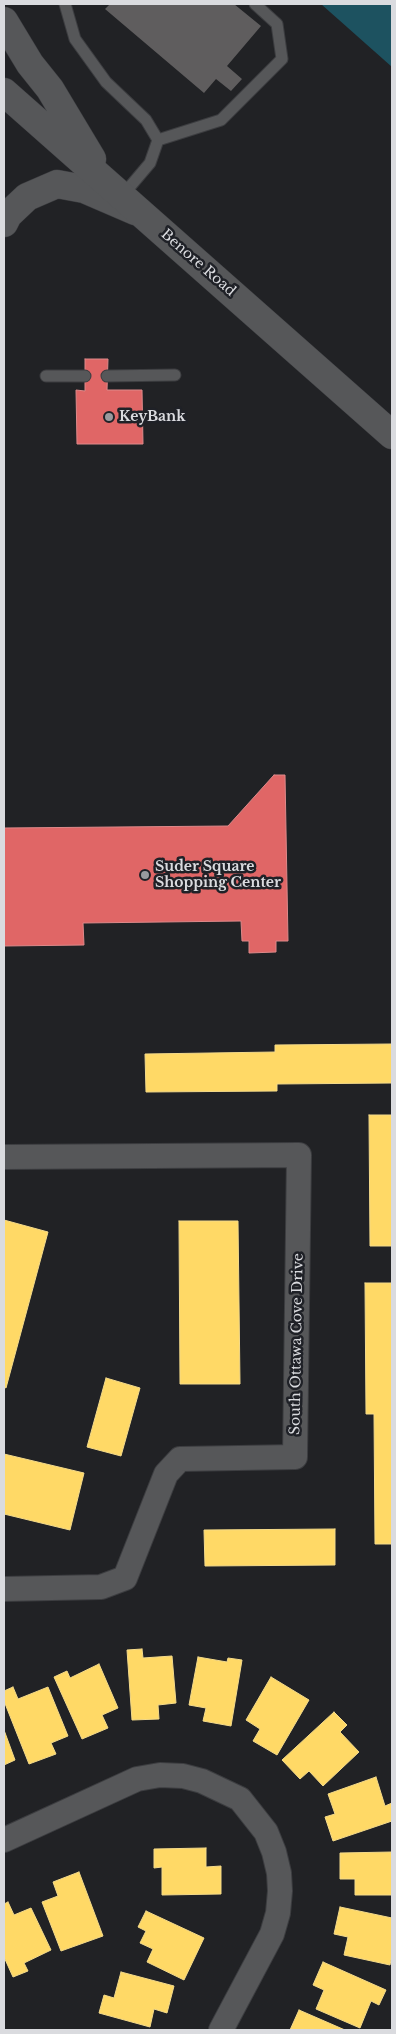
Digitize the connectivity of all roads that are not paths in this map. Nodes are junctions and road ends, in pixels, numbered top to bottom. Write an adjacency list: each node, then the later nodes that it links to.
1 (65, 4): 5 (lane)
2 (255, 4): 5 (lane)
3 (4, 21): 6 (main road)
4 (4, 92): 6 (main road, Benore Road)
5 (158, 140): 6 (lane)
6 (114, 189): 7 (main road, Benore Road)
7 (142, 214): 8 (main road); 13 (main road, Benore Road)
8 (4, 223)
9 (175, 375): 12 (lane)
10 (46, 376): 11 (lane)
11 (85, 376)
12 (107, 376)
13 (392, 434)
14 (4, 1157): 15 (street, South Ottawa Cove Drive)
15 (4, 1589)
16 (4, 1840): 17 (street)
17 (221, 2030)

